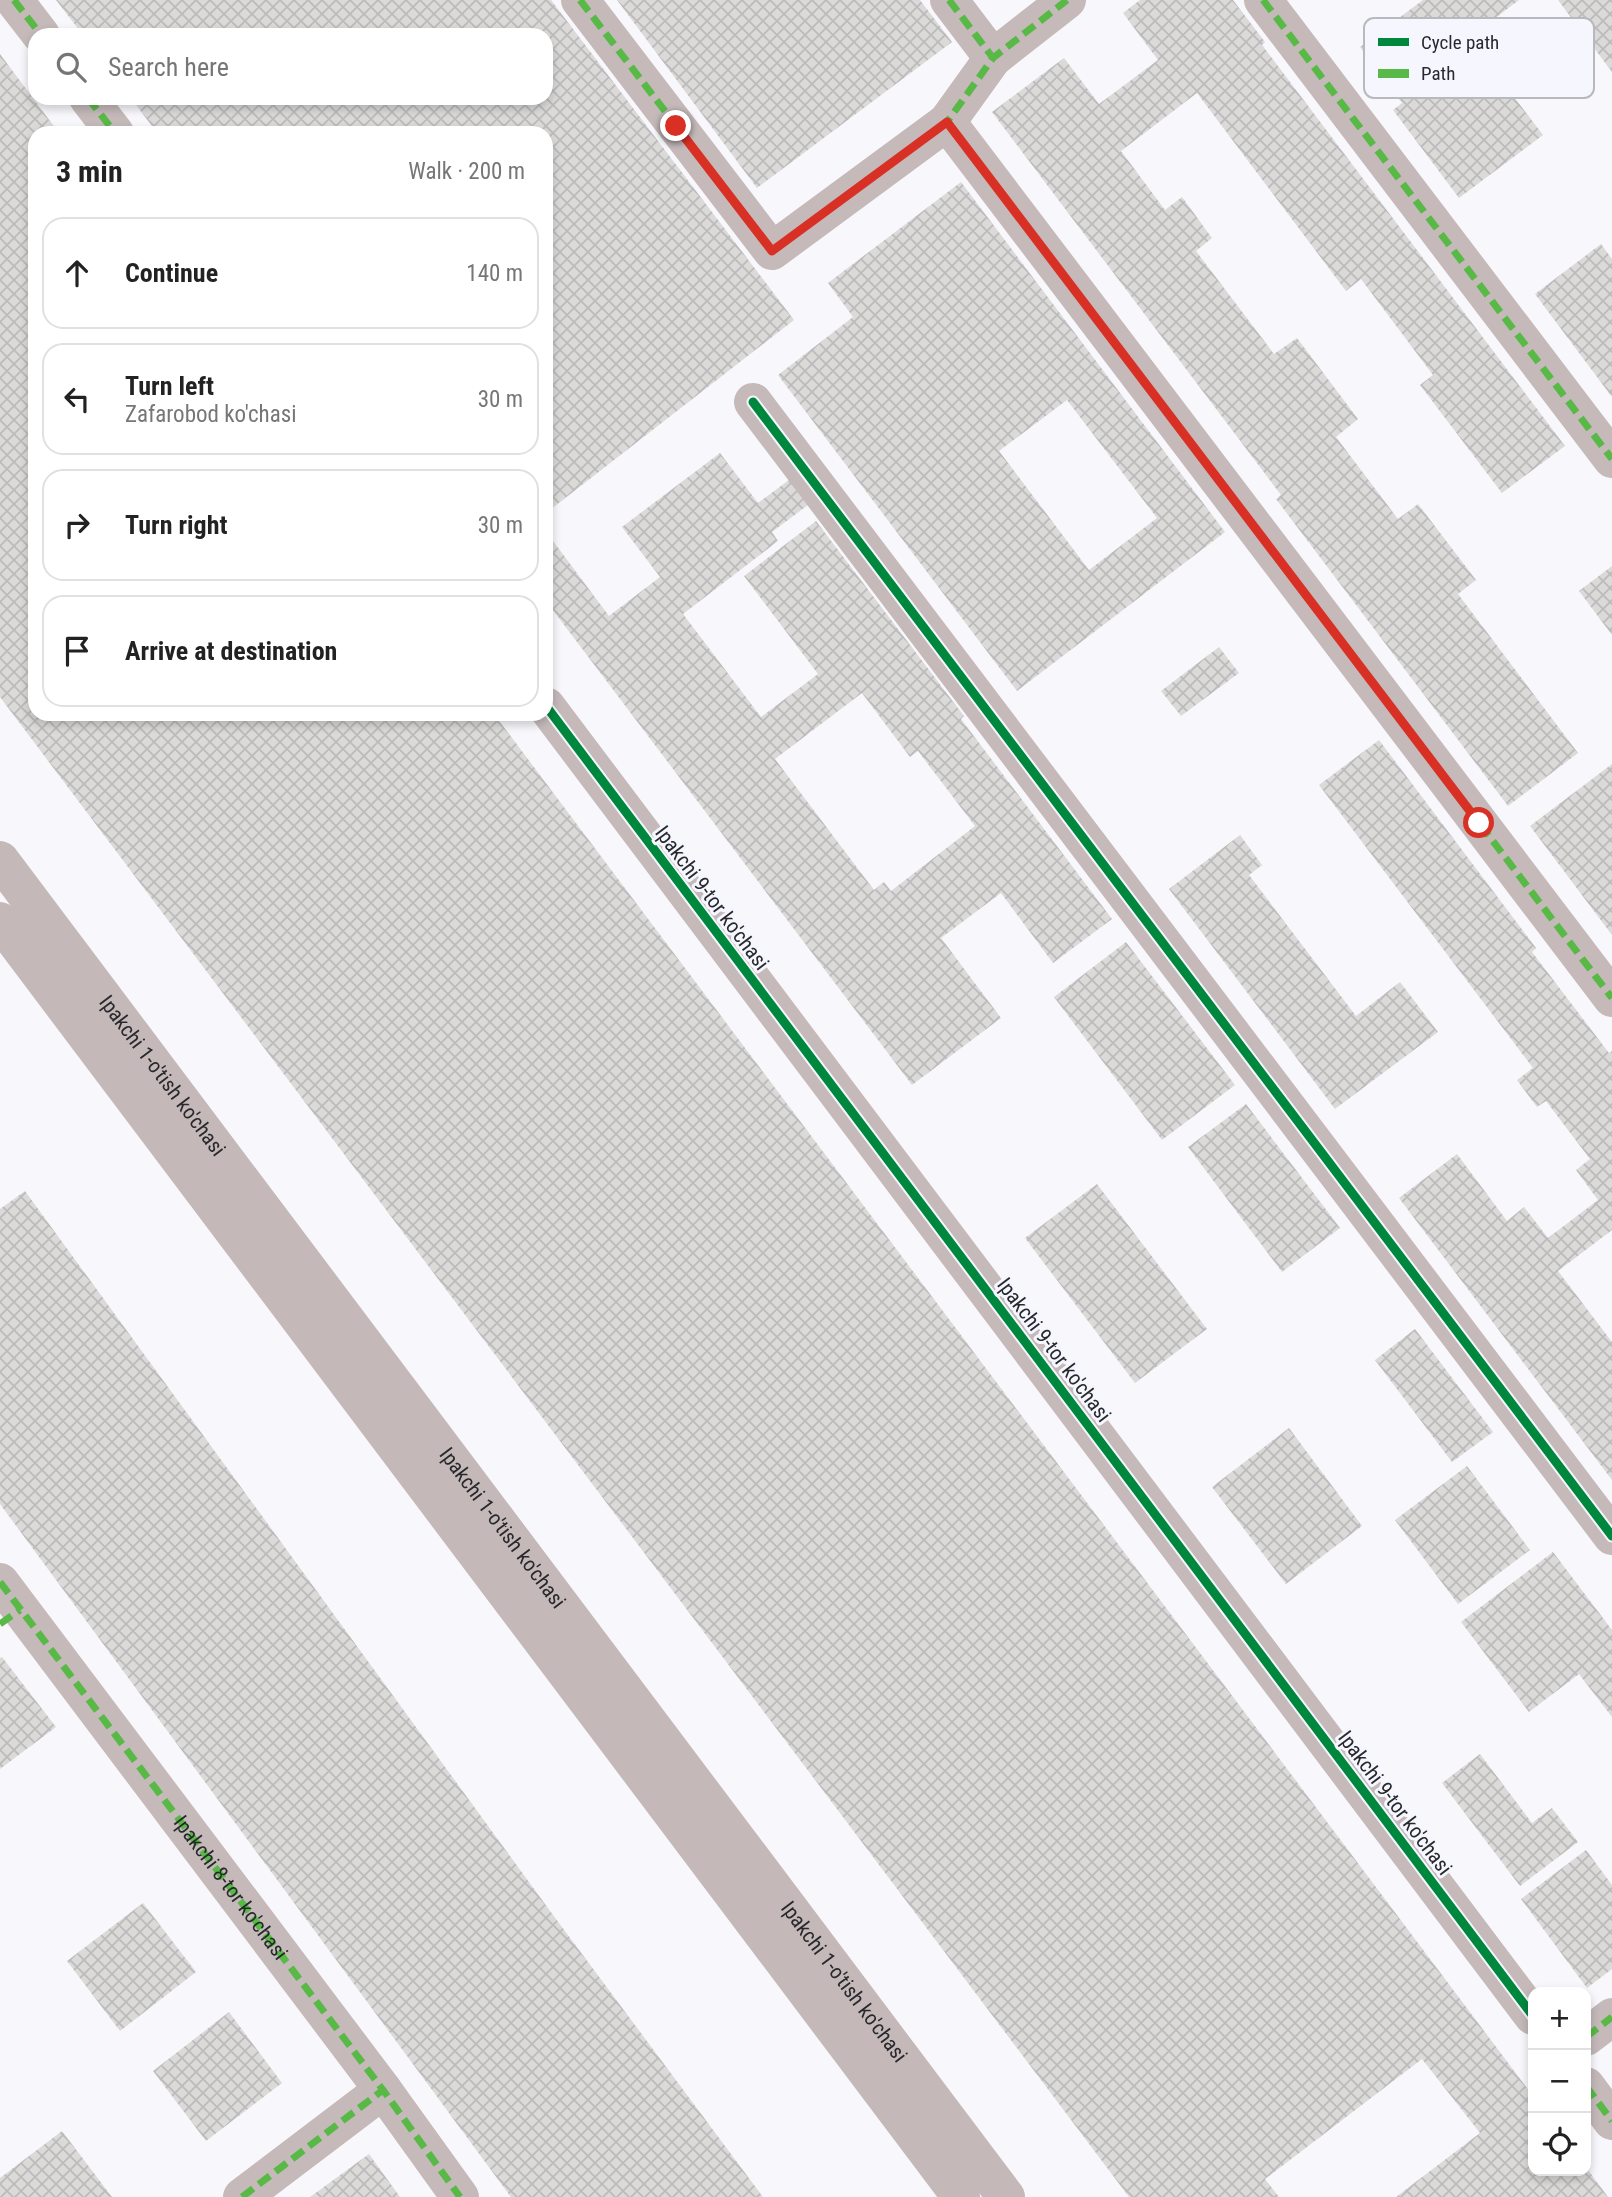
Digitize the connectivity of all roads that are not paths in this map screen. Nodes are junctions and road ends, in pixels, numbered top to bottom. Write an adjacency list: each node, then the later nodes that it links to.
1 (14, 0): 6 (street)
2 (580, 0): 9 (street)
3 (950, 0): 7 (street)
4 (1067, 0): 7 (street)
5 (1263, 0): 12 (street)
6 (36, 28)
7 (993, 58): 9 (street)
8 (93, 105): 10 (street)
9 (947, 122): 16 (street)
10 (109, 126)
11 (753, 402): 17 (street)
12 (1612, 459)
13 (553, 715): 19 (street, Ipakchi 9-tor ko'chasi)
14 (0, 860): 28 (main road, Ipakchi 1-o'tish ko'chasi)
15 (0, 921): 27 (main road, Ipakchi 1-o'tish ko'chasi)
16 (1612, 998)
17 (1612, 1536)
18 (7, 1605): 22 (street, Ipakchi 8-tor ko'chasi)
19 (1528, 2009)
20 (1612, 2017): 21 (street)
21 (1591, 2033)
22 (383, 2090): 25 (street); 26 (street, Ipakchi 8-tor ko'chasi)
23 (1591, 2093): 24 (street)
24 (1612, 2121)
25 (242, 2197)
26 (460, 2197)
27 (961, 2197)
28 (1006, 2197)

